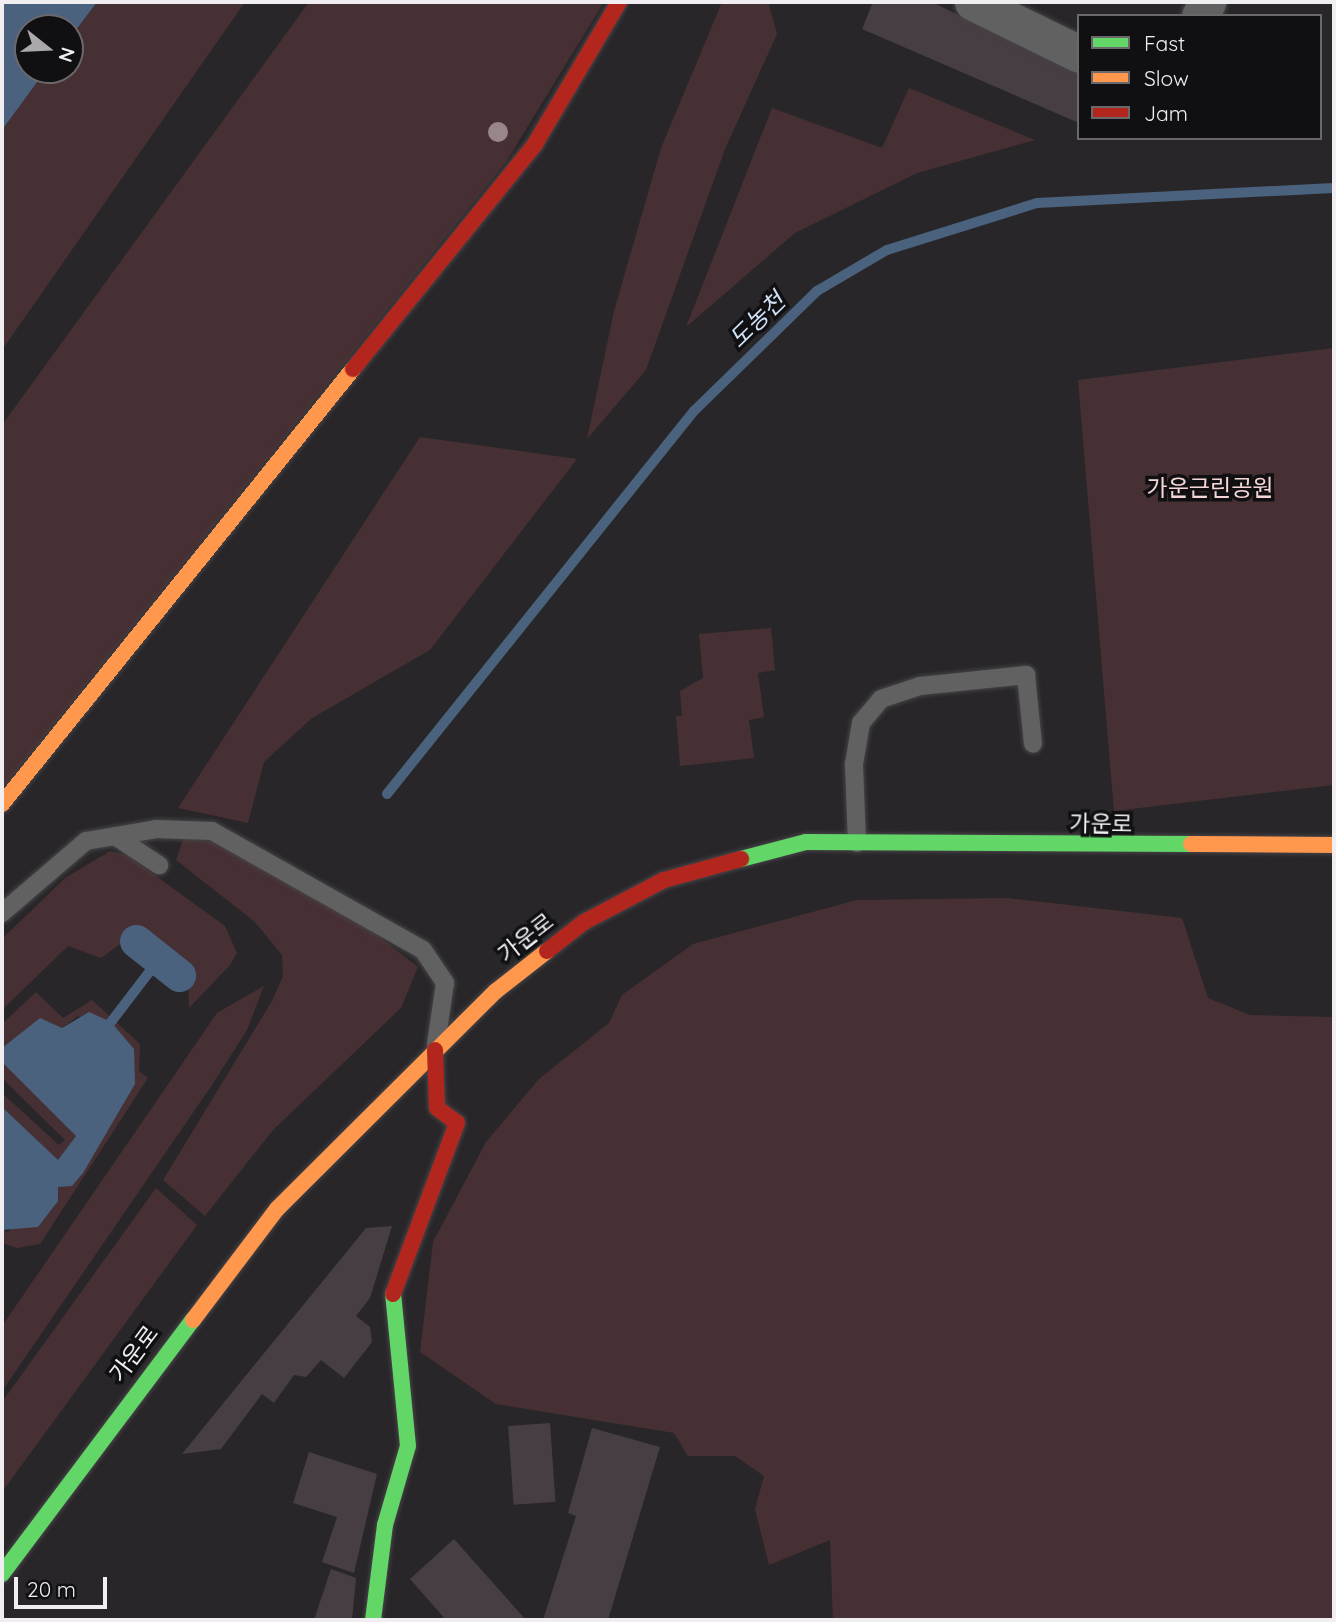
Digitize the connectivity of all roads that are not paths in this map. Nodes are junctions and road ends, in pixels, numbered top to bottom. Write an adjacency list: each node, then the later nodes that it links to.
1 (619, 2): 5 (street)
2 (973, 2): 3 (street)
3 (1077, 53)
4 (1033, 744): 7 (lane)
5 (2, 804)
6 (115, 836): 9 (lane); 10 (lane); 11 (lane)
7 (857, 843): 8 (street, 가운로); 11 (street, 가운로)
8 (1334, 845)
9 (159, 865)
10 (2, 912)
11 (435, 1050): 12 (street, 가운로); 13 (street)
12 (2, 1574)
13 (373, 1620)

